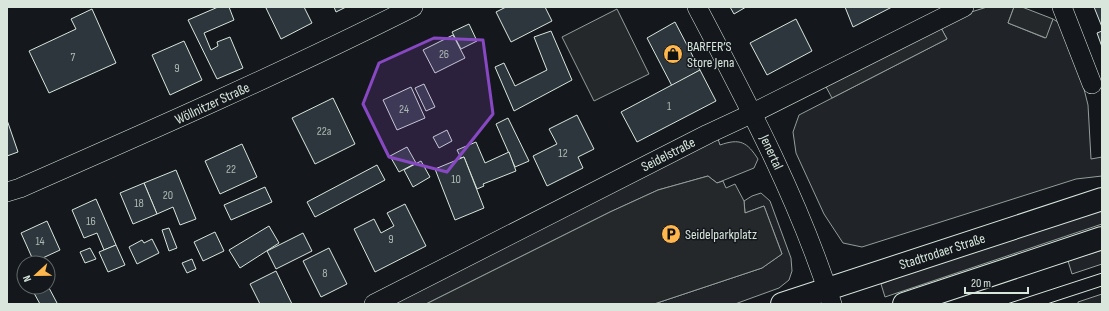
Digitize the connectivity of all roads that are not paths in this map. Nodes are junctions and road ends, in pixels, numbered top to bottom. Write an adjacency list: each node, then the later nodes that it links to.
1 (413, 7): 7 (street, Wöllnitzer Straße)
2 (697, 7): 6 (street, Jenertal)
3 (964, 7): 6 (street, Seidelstraße)
4 (1062, 7): 5 (street)
5 (1092, 84)
6 (753, 113): 10 (street, Jenertal); 11 (street, Seidelstraße)
7 (7, 192)
8 (1102, 199): 10 (main road, Stadtrodaer Straße)
9 (1102, 238): 13 (main road)
10 (830, 296): 12 (main road, Stadtrodaer Straße)
11 (374, 304)
12 (782, 304)
13 (904, 304)

